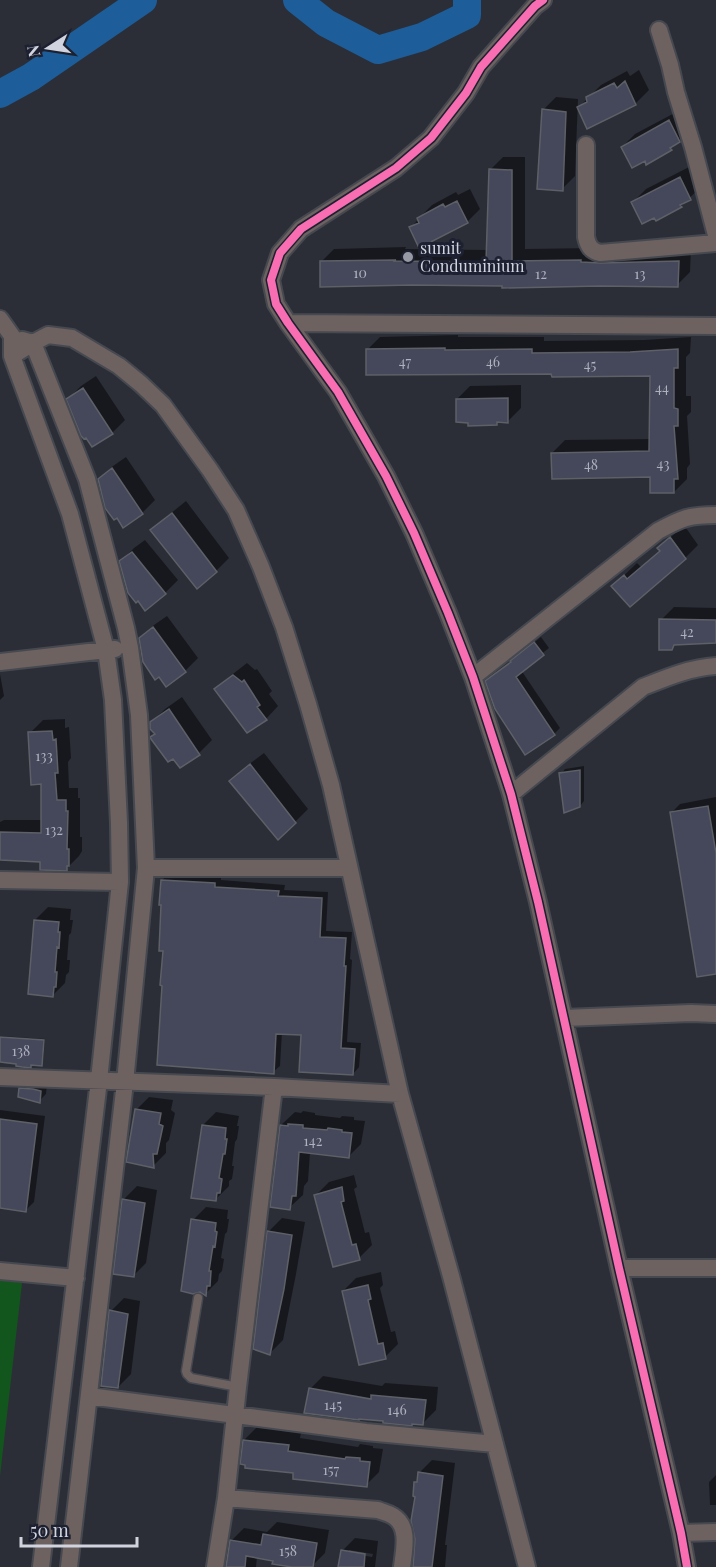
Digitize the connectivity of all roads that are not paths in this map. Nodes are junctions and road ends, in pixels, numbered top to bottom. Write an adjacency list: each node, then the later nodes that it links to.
1 (543, 0): 7 (street)
2 (658, 30): 4 (street)
3 (586, 145): 5 (street)
4 (716, 235)
5 (716, 243)
6 (0, 319): 9 (street)
7 (288, 324): 8 (street); 17 (street)
8 (716, 326)
9 (12, 336): 10 (street); 11 (street)
10 (33, 343): 11 (street); 13 (street); 20 (street)
11 (12, 356): 14 (street)
12 (716, 515): 17 (street)
13 (130, 648): 14 (street); 19 (street)
14 (106, 650): 15 (street); 22 (street)
15 (0, 662)
16 (716, 666): 18 (street)
17 (473, 677): 18 (street)
18 (511, 794): 24 (street)
19 (146, 868): 20 (street); 27 (street)
20 (349, 868): 29 (street)
21 (0, 880): 22 (street)
22 (120, 882): 26 (street)
23 (716, 1014): 24 (street)
24 (564, 1018): 30 (street)
25 (0, 1077): 26 (street)
26 (99, 1080): 27 (street); 33 (street)
27 (125, 1082): 28 (street); 36 (street)
28 (274, 1087): 29 (street); 35 (street)
29 (400, 1094): 38 (street)
30 (619, 1268): 31 (street); 41 (street)
31 (716, 1268)
32 (0, 1271): 33 (street)
33 (76, 1278): 42 (street)
34 (198, 1298): 35 (lane)
35 (238, 1387): 37 (street)
36 (89, 1396): 37 (street); 43 (street)
37 (235, 1414): 38 (street); 39 (street)
38 (495, 1444): 46 (street)
39 (226, 1498): 44 (street); 45 (street)
40 (716, 1532): 41 (street)
41 (681, 1533): 47 (street)
42 (41, 1567)
43 (69, 1567)
44 (215, 1567)
45 (402, 1567)
46 (527, 1567)
47 (687, 1567)

